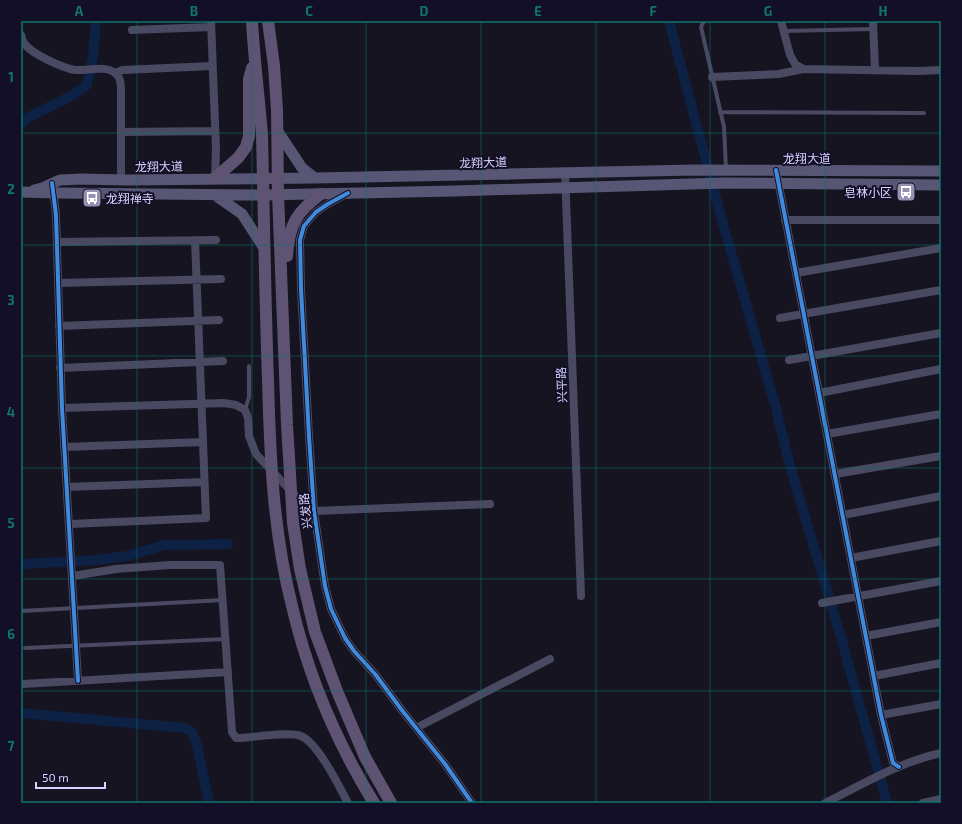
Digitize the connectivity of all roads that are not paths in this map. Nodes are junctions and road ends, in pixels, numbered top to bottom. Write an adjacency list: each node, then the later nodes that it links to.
1 (252, 21): 10 (main road)
2 (268, 21): 19 (main road)
3 (704, 21): 16 (lane)
4 (781, 21): 8 (street)
5 (211, 24): 7 (street); 11 (street)
6 (873, 25): 8 (lane); 13 (street)
7 (132, 30)
8 (784, 30): 12 (street)
9 (21, 35): 15 (street)
10 (254, 57): 26 (main road); 27 (main road)
11 (212, 66): 15 (street); 20 (street)
12 (803, 69): 13 (street); 16 (street)
13 (875, 70): 14 (street)
14 (941, 70)
15 (116, 73): 21 (street)
16 (712, 77): 17 (lane)
17 (720, 112): 18 (lane); 22 (lane)
18 (924, 113)
19 (277, 130): 28 (main road); 29 (main road)
20 (215, 131): 21 (street); 26 (street)
21 (121, 132): 30 (street)
22 (722, 170): 23 (main road, 龙翔大道); 25 (main road, 龙翔大道)
23 (776, 170): 24 (main road, 龙翔大道); 31 (street)
24 (941, 171)
25 (565, 172): 29 (main road, 龙翔大道); 34 (street, 兴平路)
26 (215, 178): 27 (main road, 龙翔大道); 30 (main road, 龙翔大道)
27 (263, 178): 28 (main road, 龙翔大道); 40 (main road)
28 (278, 178): 29 (main road, 龙翔大道); 37 (main road)
29 (315, 178)
30 (121, 180): 33 (main road, 龙翔大道)
31 (778, 183): 32 (main road, 龙翔大道); 34 (main road, 龙翔大道); 41 (street)
32 (941, 185)
33 (53, 188): 35 (main road, 龙翔大道); 39 (main road, 龙翔大道); 45 (street)
34 (566, 188): 36 (main road, 龙翔大道); 90 (street, 兴平路)
35 (24, 192)
36 (348, 193): 38 (main road, 龙翔大道); 83 (street, 兴发路)
37 (278, 194): 38 (main road, 龙翔大道); 40 (main road, 龙翔大道); 57 (main road)
38 (321, 194): 57 (main road)
39 (214, 195): 40 (main road, 龙翔大道); 46 (main road)
40 (262, 195): 46 (main road)
41 (785, 220): 42 (street); 48 (street)
42 (941, 220)
43 (195, 240): 44 (street); 45 (street); 50 (street)
44 (216, 240)
45 (57, 242): 51 (street)
46 (264, 248): 76 (main road)
47 (941, 248): 48 (street)
48 (796, 273): 53 (street)
49 (221, 279): 50 (street)
50 (196, 280): 51 (street); 56 (street)
51 (58, 283): 58 (street)
52 (941, 290): 53 (street)
53 (804, 314): 54 (street); 60 (street)
54 (780, 318)
55 (219, 320): 56 (street)
56 (198, 321): 58 (street); 63 (street)
57 (283, 325): 80 (main road)
58 (59, 326): 65 (street)
59 (941, 333): 60 (street)
60 (812, 356): 61 (street); 67 (street)
61 (789, 360)
62 (223, 361): 63 (street)
63 (200, 362): 65 (street); 68 (street)
64 (249, 366): 70 (lane)
65 (60, 368): 69 (street)
66 (941, 369): 67 (street)
67 (819, 392): 72 (street)
68 (201, 404): 69 (street); 70 (street); 73 (street)
69 (62, 408): 74 (street)
70 (245, 410): 76 (street)
71 (941, 414): 72 (street)
72 (827, 434): 77 (street)
73 (203, 442): 74 (street); 78 (street)
74 (64, 447): 79 (street)
75 (941, 456): 77 (street)
76 (272, 472): 80 (street); 114 (main road)
77 (835, 474): 84 (street)
78 (204, 482): 79 (street); 85 (street)
79 (67, 487): 85 (street)
80 (291, 492): 83 (street); 115 (main road)
81 (941, 496): 84 (street)
82 (490, 504): 83 (street)
83 (314, 510): 109 (street, 兴发路)
84 (843, 515): 87 (street)
85 (70, 524): 88 (street)
86 (941, 540): 87 (street)
87 (851, 558): 91 (street)
88 (73, 574): 92 (street); 94 (street)
89 (941, 581): 91 (street)
90 (581, 596)
91 (858, 596): 93 (street); 97 (street)
92 (223, 600): 94 (lane); 98 (street)
93 (822, 603)
94 (74, 608): 95 (lane); 99 (street)
95 (21, 611)
96 (941, 622): 97 (street)
97 (866, 636): 104 (street)
98 (226, 639): 99 (lane); 103 (street)
99 (76, 646): 100 (lane); 105 (street)
100 (25, 648)
101 (550, 659): 109 (street)
102 (941, 663): 104 (street)
103 (228, 672): 105 (street); 113 (street)
104 (874, 676): 108 (street)
105 (78, 680): 106 (street)
106 (23, 684)
107 (941, 704): 108 (street)
108 (881, 715): 111 (street)
109 (416, 728): 116 (street, 兴发路)
110 (941, 752): 111 (street)
111 (899, 767): 117 (street)
112 (941, 799): 118 (street)
113 (348, 803)
114 (374, 803)
115 (391, 803)
116 (472, 803)
117 (825, 803)
118 (923, 803)

